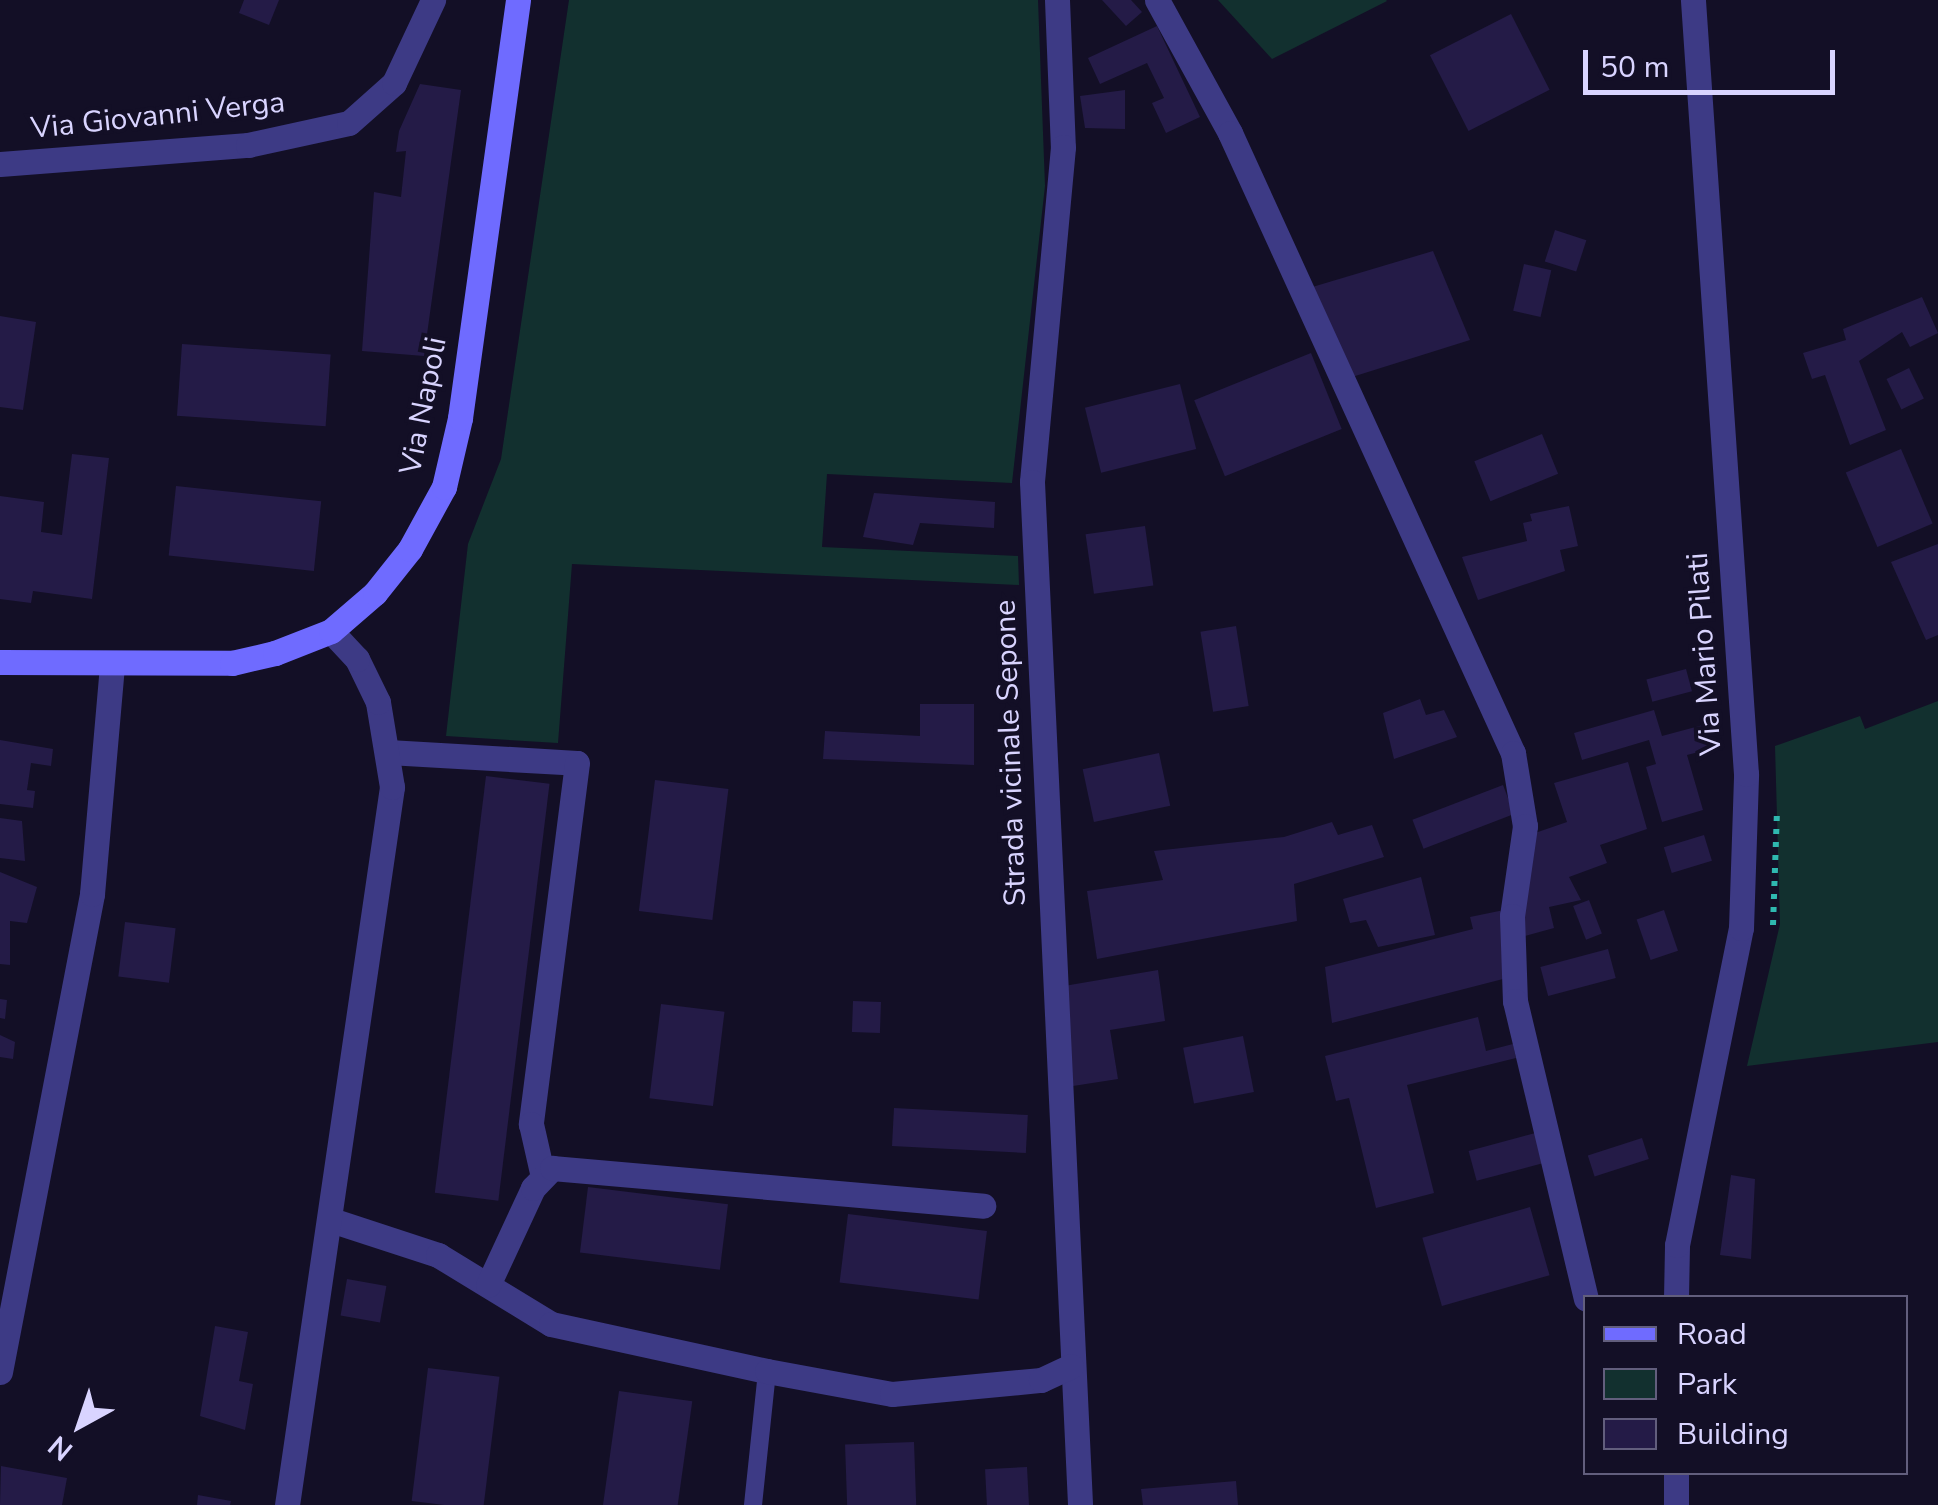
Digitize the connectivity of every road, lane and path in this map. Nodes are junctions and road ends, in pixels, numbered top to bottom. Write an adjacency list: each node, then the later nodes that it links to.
1 (432, 0): 6 (street, Via Giovanni Verga)
2 (518, 0): 7 (street, Via Napoli)
3 (1057, 0): 17 (street, Strada vicinale Sepone)
4 (1157, 0): 15 (street)
5 (1693, 0): 16 (street, Via Mario Pilati)
6 (0, 164)
7 (331, 631): 9 (street, Via Napoli); 10 (street)
8 (0, 662): 9 (street, Via Napoli)
9 (112, 666): 19 (street)
10 (388, 752): 11 (street); 13 (street)
11 (544, 1177): 12 (street); 14 (street)
12 (982, 1206)
13 (331, 1220): 14 (street); 21 (street)
14 (488, 1285): 18 (street)
15 (1585, 1295)
16 (1676, 1295)
17 (1071, 1366): 18 (street); 23 (street, Strada vicinale Sepone)
18 (767, 1371): 22 (lane)
19 (0, 1372)
20 (1676, 1475): 24 (street)
21 (287, 1505)
22 (753, 1505)
23 (1080, 1505)
24 (1676, 1505)

